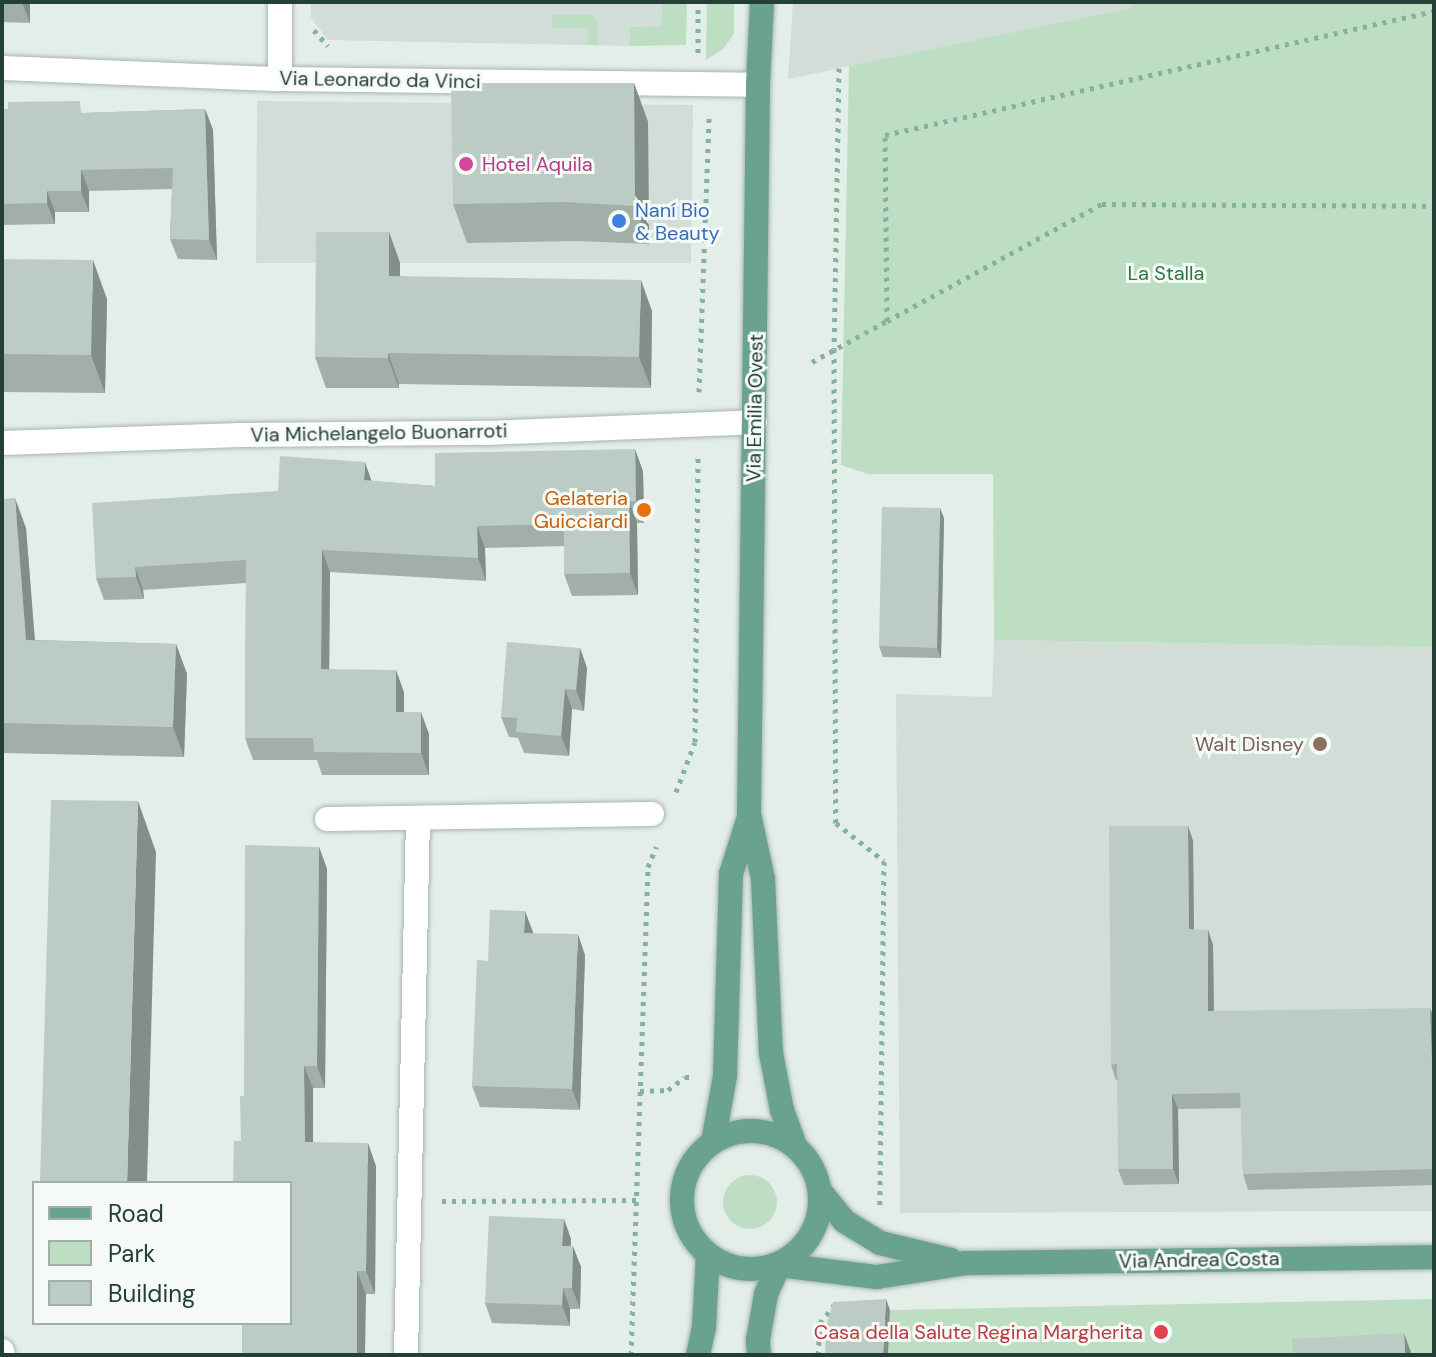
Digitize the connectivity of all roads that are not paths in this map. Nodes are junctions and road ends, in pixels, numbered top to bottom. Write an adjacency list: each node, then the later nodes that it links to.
1 (280, 2): 4 (street)
2 (762, 2): 5 (main road, Via Emilia Ovest)
3 (2, 68): 4 (street, Via Leonardo da Vinci)
4 (280, 79): 5 (street, Via Leonardo da Vinci)
5 (758, 85): 6 (main road, Via Emilia Ovest)
6 (755, 422): 7 (street, Via Michelangelo Buonarroti); 9 (main road, Via Emilia Ovest)
7 (2, 443)
8 (652, 814): 11 (street)
9 (749, 814): 12 (main road, Via Emilia Ovest); 13 (main road, Via Emilia Ovest)
10 (327, 819): 11 (street)
11 (418, 820): 19 (street)
12 (713, 1142): 13 (main road); 15 (main road, Via Emilia Ovest)
13 (795, 1146): 14 (main road, Via Emilia Ovest)
14 (820, 1191): 17 (main road, Via Andrea Costa); 18 (main road)
15 (708, 1254): 18 (main road); 20 (main road)
16 (1434, 1257): 17 (main road, Via Andrea Costa)
17 (965, 1263): 18 (main road, Via Andrea Costa)
18 (779, 1265): 21 (main road)
19 (406, 1355)
20 (698, 1355)
21 (759, 1355)

